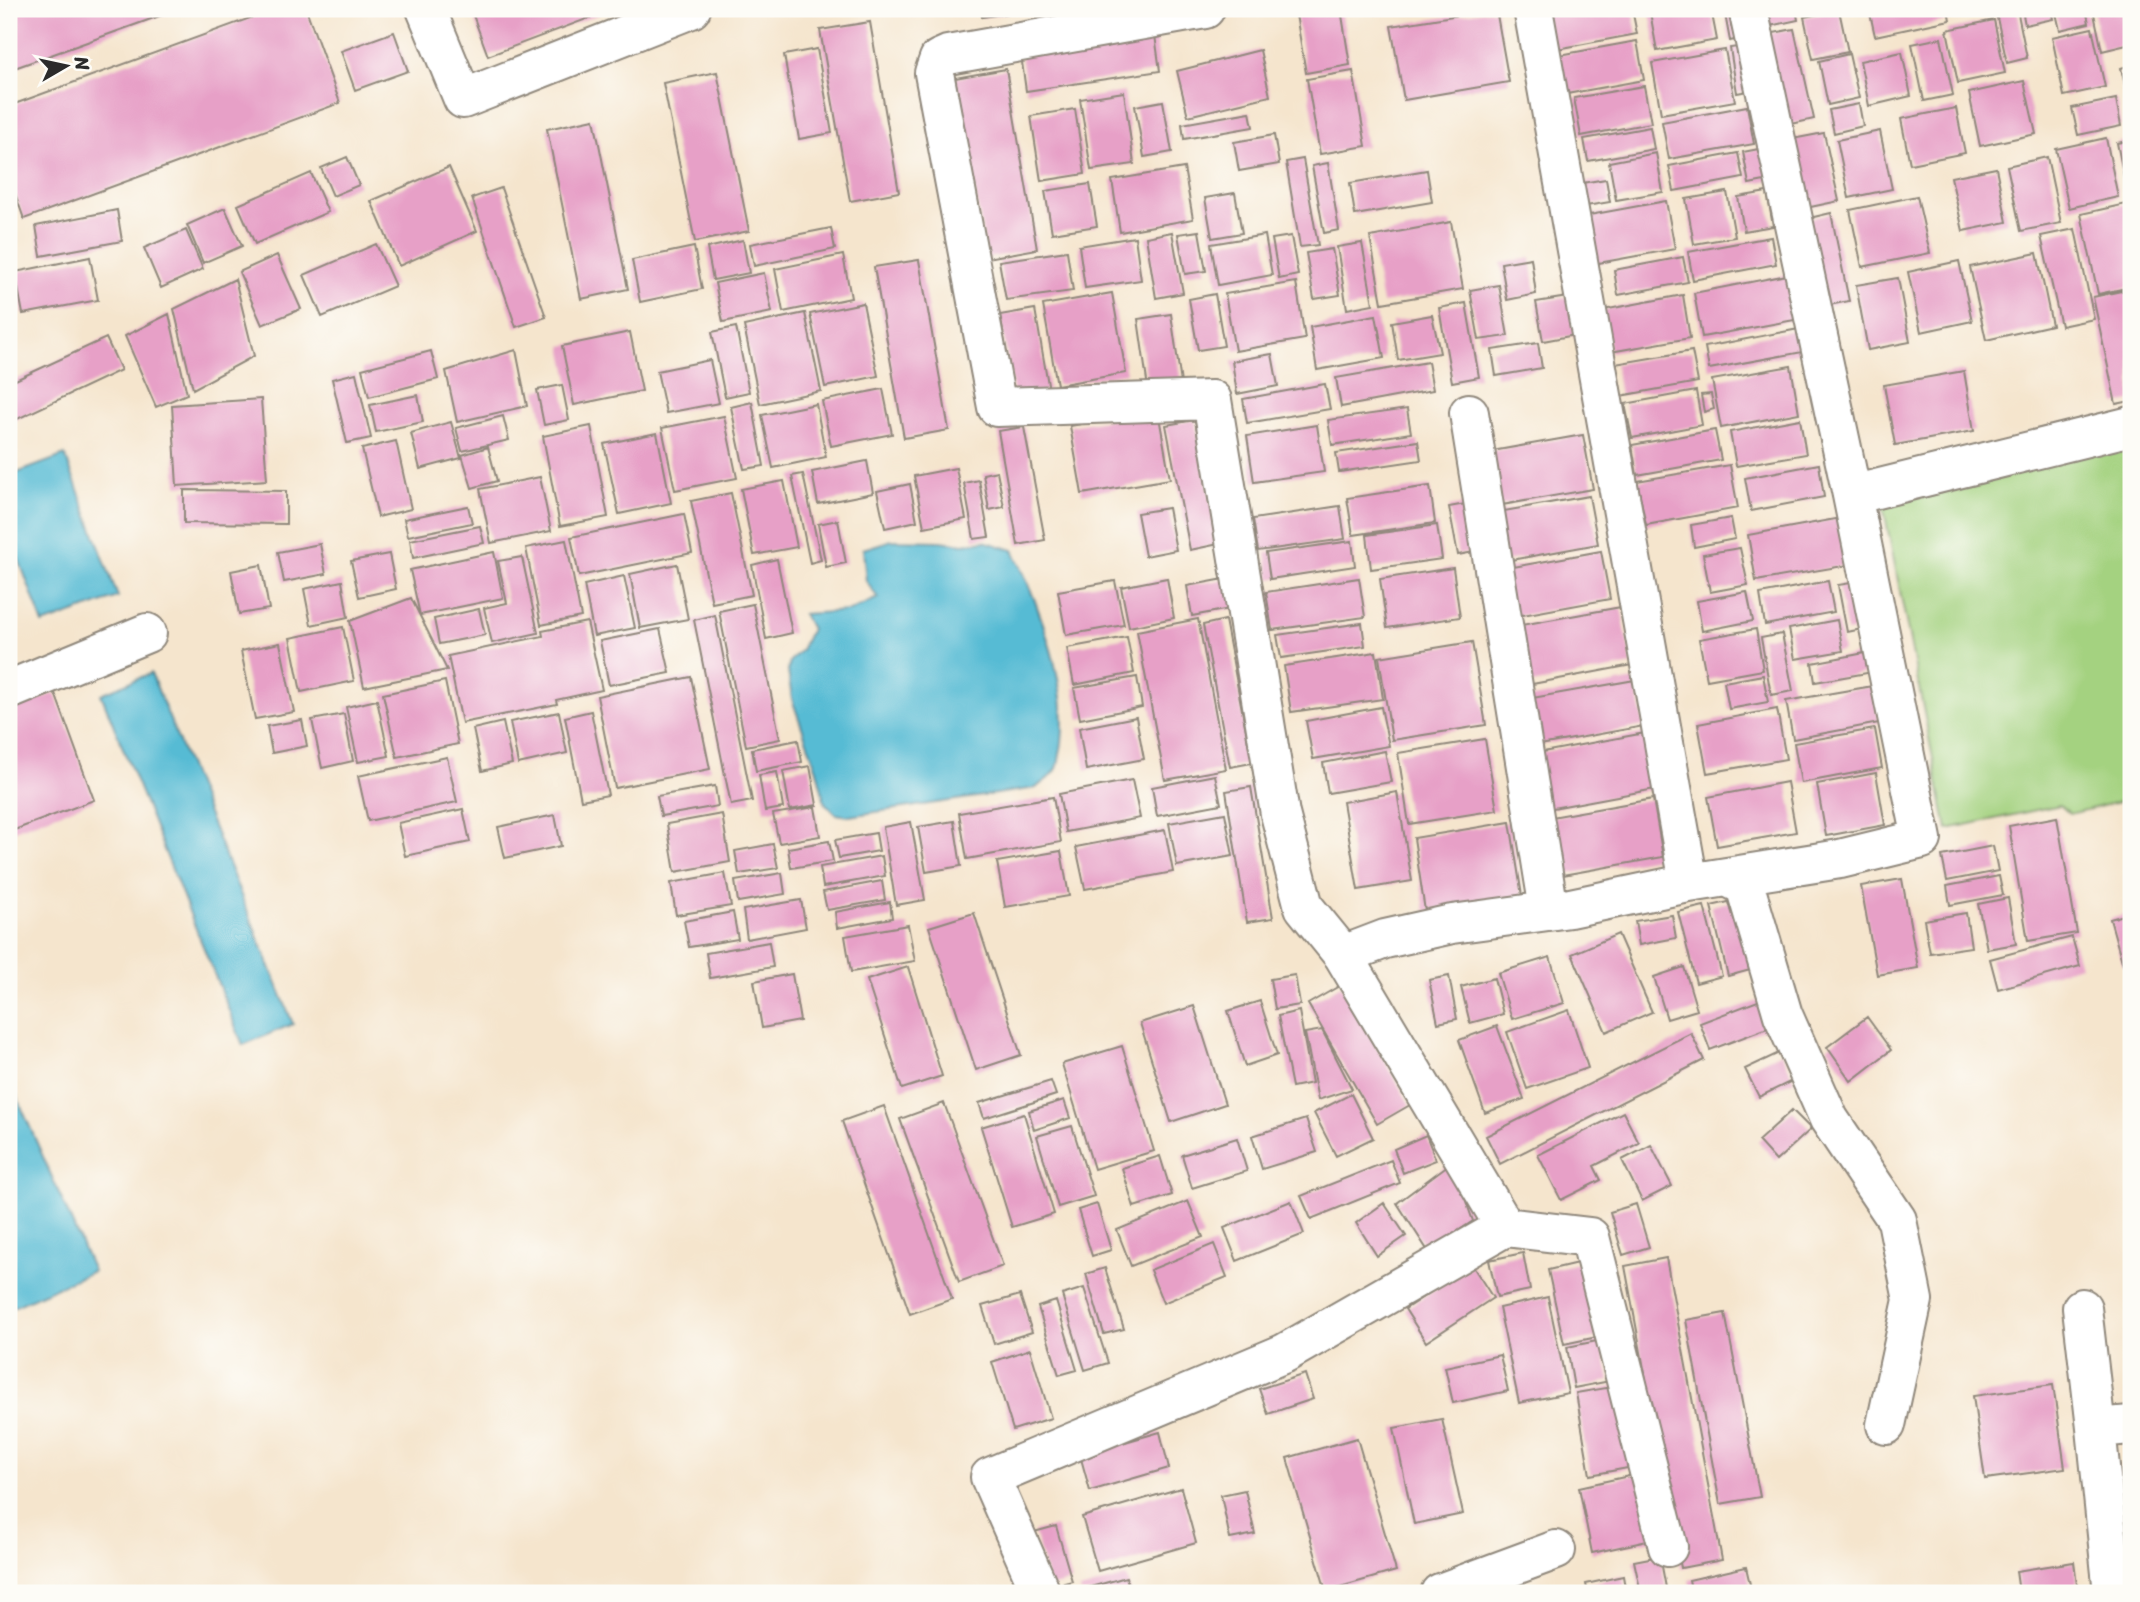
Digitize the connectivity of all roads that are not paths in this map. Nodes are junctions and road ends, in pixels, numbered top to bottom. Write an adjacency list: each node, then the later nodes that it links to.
1 (426, 9): 2 (street)
2 (691, 9)
3 (1205, 9): 14 (street)
4 (1533, 9): 12 (street)
5 (1748, 9): 8 (street)
6 (1469, 413): 13 (street)
7 (2131, 426): 8 (street)
8 (1852, 495): 11 (street)
9 (147, 633): 10 (street)
10 (9, 690)
11 (1727, 877): 12 (street); 17 (street)
12 (1689, 883): 13 (street)
13 (1549, 910): 14 (street)
14 (1343, 955): 15 (street)
15 (1505, 1227): 19 (street); 22 (street)
16 (2082, 1308): 18 (street)
17 (1886, 1425)
18 (2114, 1427): 24 (street)
19 (1668, 1547)
20 (1556, 1550): 21 (street)
21 (1512, 1581): 23 (street)
22 (1041, 1593)
23 (1440, 1593)
24 (2113, 1593)

